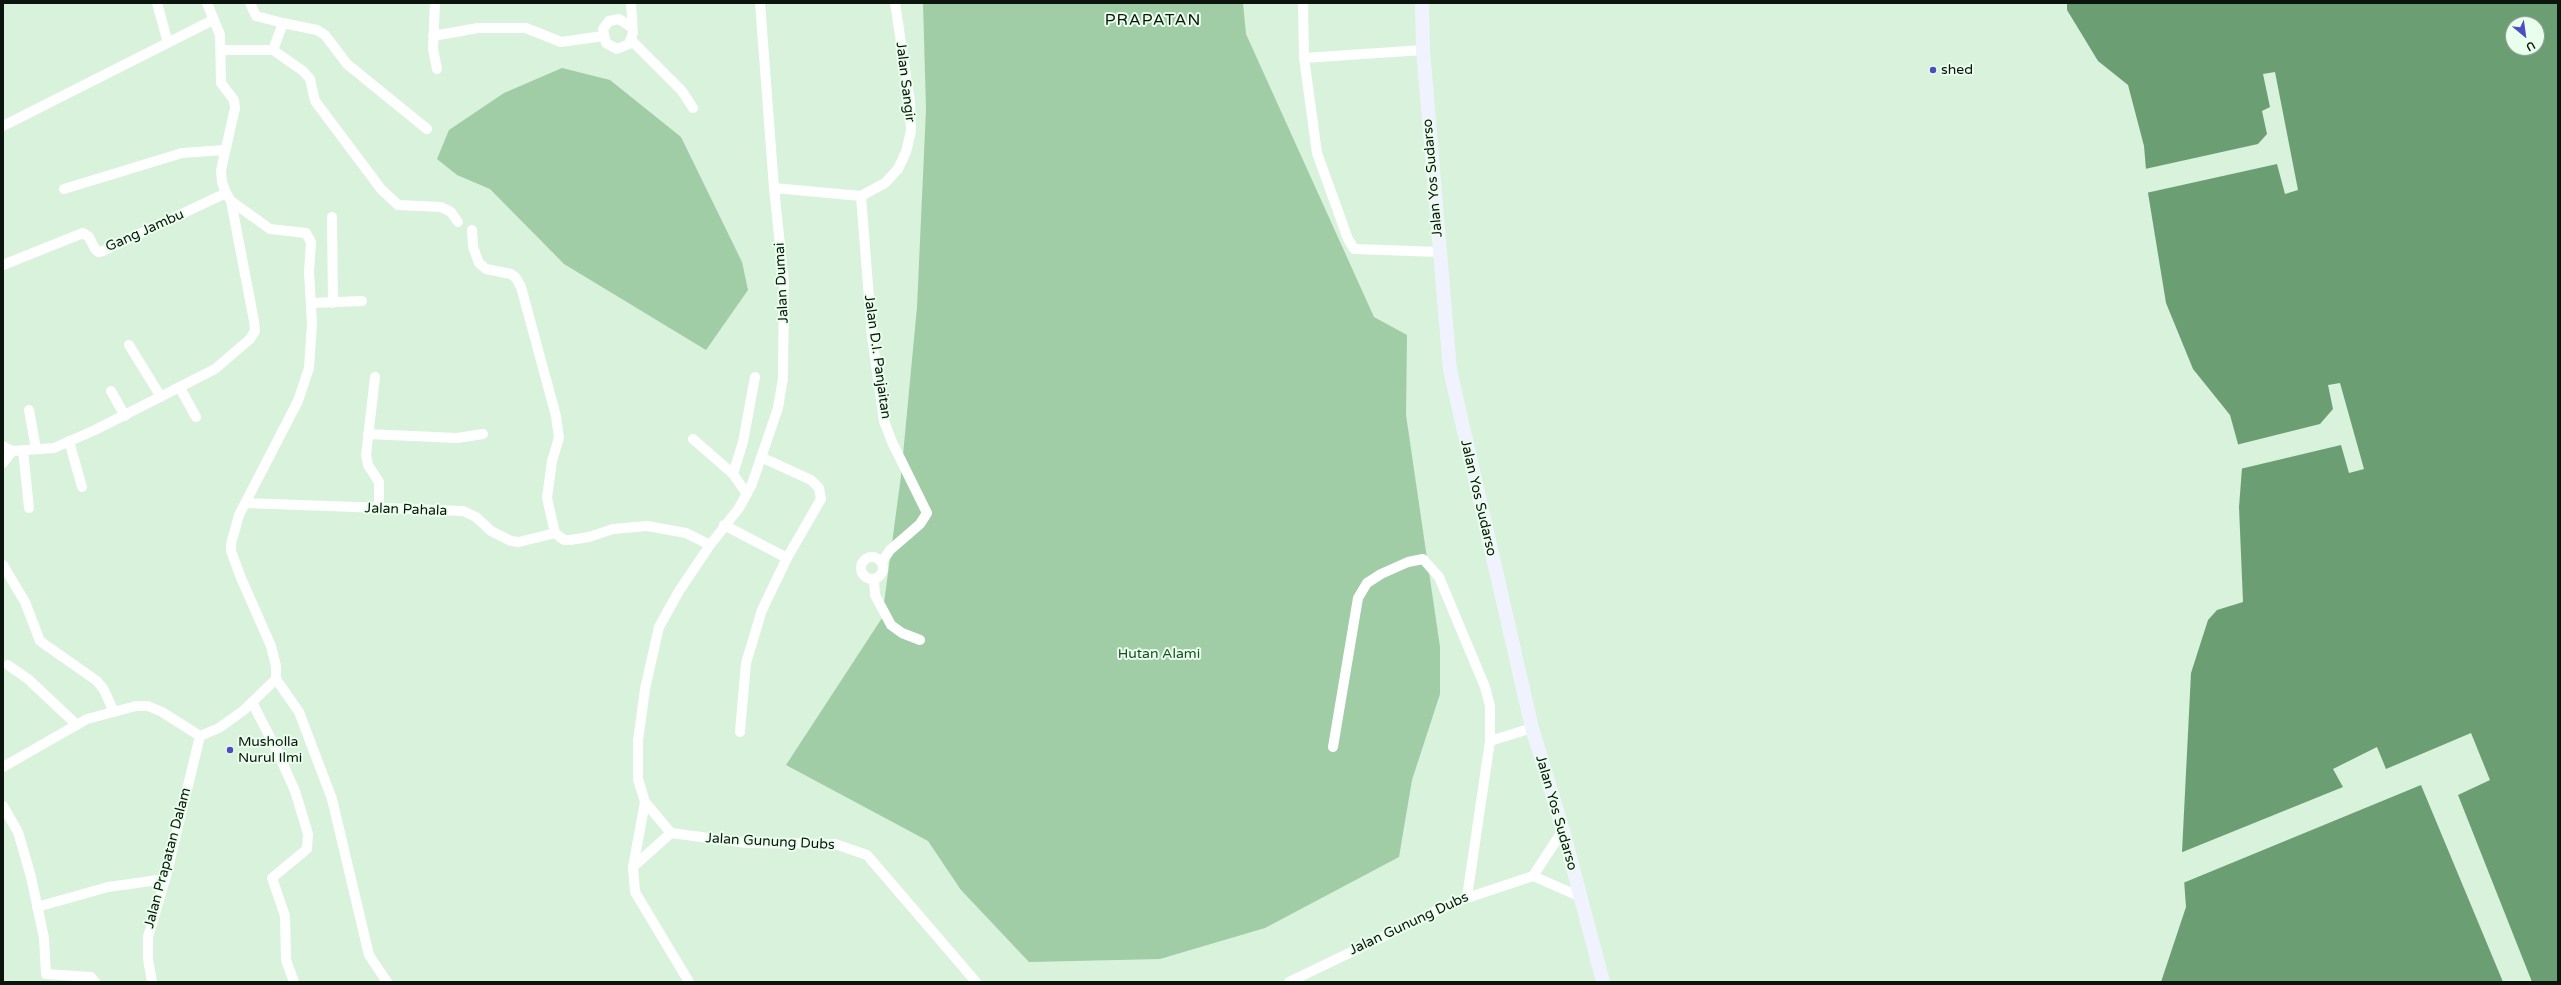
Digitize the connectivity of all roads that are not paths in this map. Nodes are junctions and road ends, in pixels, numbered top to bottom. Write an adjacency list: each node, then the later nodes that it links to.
1 (158, 3): 16 (street)
2 (207, 3): 10 (street)
3 (250, 3): 11 (street)
4 (435, 3): 13 (street)
5 (631, 3): 12 (street)
6 (760, 3): 26 (street, Jalan Dumai)
7 (895, 3): 28 (street, Jalan Sangir)
8 (1303, 3): 20 (street)
9 (1422, 3): 19 (main road, Jalan Yos Sudarso)
10 (213, 20): 16 (street); 17 (street)
11 (283, 23): 18 (street); 24 (street)
12 (631, 27): 14 (street); 15 (street)
13 (433, 36): 14 (street); 21 (street)
14 (603, 36): 15 (street)
15 (631, 40): 22 (street)
16 (168, 43): 23 (street)
17 (221, 50): 18 (street); 25 (street)
18 (273, 50): 31 (street)
19 (1423, 50): 20 (street); 33 (main road, Jalan Yos Sudarso)
20 (1304, 58): 33 (street)
21 (437, 69)
22 (692, 108)
23 (3, 126)
24 (427, 130)
25 (224, 150): 27 (street); 29 (street)
26 (774, 188): 28 (street); 54 (street, Jalan Dumai)
27 (64, 189)
28 (861, 196): 66 (street, Jalan D.I. Panjaitan)
29 (228, 197): 34 (street, Gang Jambu); 36 (street); 41 (street)
30 (332, 217): 37 (street)
31 (458, 222)
32 (472, 230): 63 (street)
33 (1439, 252): 75 (main road, Jalan Yos Sudarso)
34 (3, 265)
35 (362, 301): 37 (street)
36 (312, 303): 37 (street); 59 (street)
37 (333, 303)
38 (129, 345): 43 (street)
39 (375, 377): 47 (street)
40 (755, 377): 56 (street)
41 (180, 388): 43 (street); 46 (street)
42 (112, 391): 45 (street)
43 (161, 397): 45 (street)
44 (29, 410): 52 (street)
45 (124, 416): 50 (street)
46 (196, 417)
47 (368, 434): 48 (street); 61 (street)
48 (483, 434)
49 (693, 439): 56 (street)
50 (69, 441): 52 (street); 57 (street)
51 (3, 446): 53 (street)
52 (36, 449): 53 (street)
53 (18, 451): 55 (street); 60 (street)
54 (763, 458): 58 (street, Jalan Dumai); 65 (street)
55 (3, 462)
56 (733, 474): 58 (street)
57 (82, 487)
58 (747, 494): 62 (street, Jalan Dumai)
59 (245, 503): 61 (street, Jalan Pahala); 71 (street)
60 (29, 508)
61 (379, 509): 63 (street, Jalan Pahala)
62 (724, 525): 64 (street, Jalan Dumai); 65 (street)
63 (555, 533): 64 (street)
64 (710, 545): 81 (street, Jalan Dumai)
65 (787, 558): 76 (street)
66 (882, 562): 68 (street); 68 (street)
67 (3, 565): 73 (street)
68 (874, 579): 69 (street)
69 (920, 640)
70 (8, 665): 74 (street)
71 (278, 681): 72 (street); 94 (street)
72 (253, 703): 77 (street); 93 (street)
73 (113, 710): 74 (street); 77 (street)
74 (77, 725): 80 (street)
75 (1532, 728): 78 (street); 83 (main road, Jalan Yos Sudarso)
76 (740, 732)
77 (200, 736): 87 (street, Jalan Prapatan Dalam)
78 (1490, 741): 79 (street); 88 (street)
79 (1333, 747)
80 (3, 766)
81 (645, 802): 84 (street); 85 (street)
82 (3, 806): 90 (street)
83 (1563, 830): 86 (street); 89 (main road, Jalan Yos Sudarso)
84 (671, 833): 85 (street); 96 (street, Jalan Gunung Dubs)
85 (633, 867): 95 (street)
86 (1533, 876): 88 (street, Jalan Gunung Dubs); 89 (street)
87 (164, 879): 90 (street); 92 (street, Jalan Prapatan Dalam)
88 (1468, 896): 97 (street, Jalan Gunung Dubs)
89 (1581, 897): 98 (main road, Jalan Yos Sudarso)
90 (37, 907): 91 (street)
91 (95, 982)
92 (152, 982)
93 (294, 982)
94 (387, 982)
95 (689, 982)
96 (976, 982)
97 (1289, 982)
98 (1603, 982)

